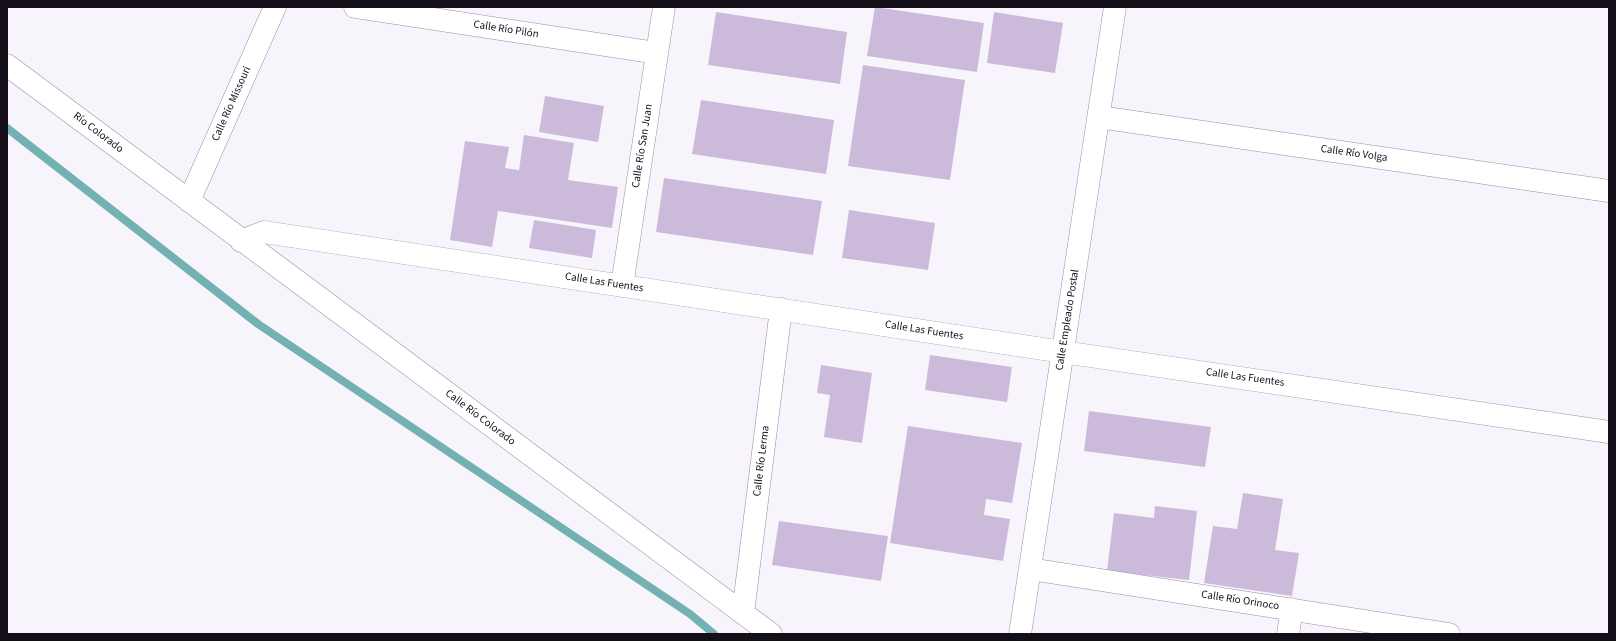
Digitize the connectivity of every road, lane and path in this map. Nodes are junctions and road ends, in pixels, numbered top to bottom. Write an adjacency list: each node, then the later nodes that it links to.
1 (275, 7): 9 (street, Calle Río Missouri)
2 (355, 7): 5 (street, Calle Río Pilón)
3 (664, 7): 5 (street, Calle Río San Juan)
4 (1115, 7): 7 (street, Calle Empleado Postal)
5 (657, 52): 11 (street, Calle Río San Juan)
6 (7, 65): 9 (street, Río Colorado)
7 (1099, 116): 8 (street, Calle Río Volga); 13 (street, Calle Empleado Postal)
8 (1609, 191)
9 (189, 201): 10 (street, Calle Río Colorado)
10 (241, 241): 11 (street, Calle Las Fuentes); 17 (street, Calle Río Colorado)
11 (622, 286): 12 (street, Calle Las Fuentes)
12 (781, 309): 13 (street, Calle Las Fuentes); 17 (street, Calle Río Lerma)
13 (1063, 352): 14 (street, Calle Las Fuentes); 15 (street, Calle Empleado Postal)
14 (1609, 432)
15 (1030, 569): 16 (street, Calle Río Orinoco); 19 (street, Calle Empleado Postal)
16 (1292, 609): 20 (street); 21 (street, Calle Río Orinoco)
17 (743, 613): 18 (street, Calle Río Colorado)
18 (771, 634)
19 (1020, 634)
20 (1288, 634)
21 (1449, 634)

